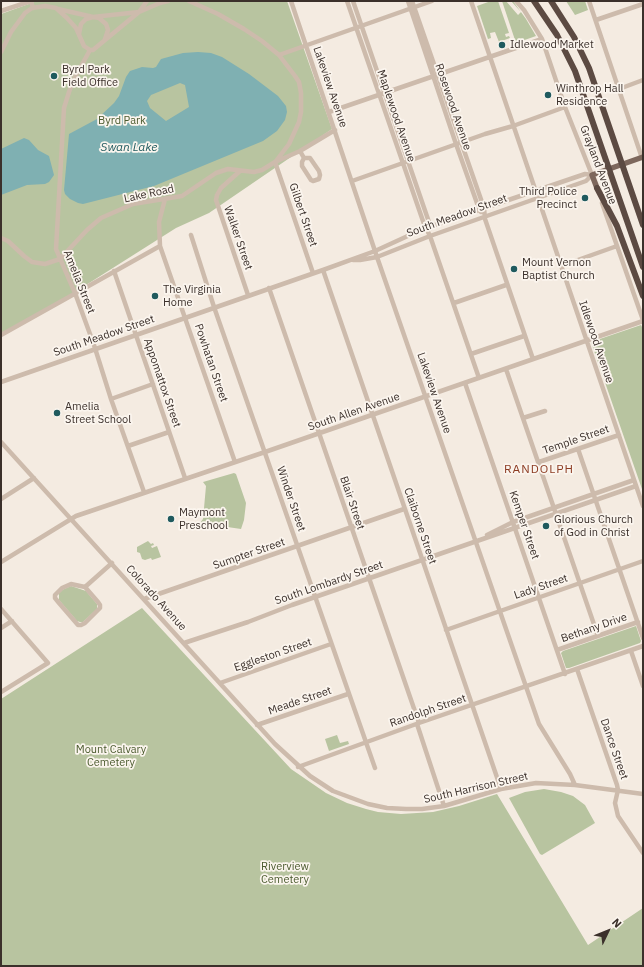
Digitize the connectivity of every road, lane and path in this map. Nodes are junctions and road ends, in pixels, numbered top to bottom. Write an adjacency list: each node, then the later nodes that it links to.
1 (31, 1): 17 (street); 20 (street)
2 (147, 1): 21 (street)
3 (168, 1): 21 (street)
4 (189, 1): 32 (street)
5 (291, 1): 29 (street, Lakeview Avenue)
6 (347, 1): 25 (street, Maplewood Avenue)
7 (353, 1): 24 (street, Maplewood Avenue)
8 (408, 1): 19 (street, Rosewood Avenue)
9 (412, 1): 19 (street, Rosewood Avenue)
10 (432, 1): 19 (street)
11 (471, 1): 33 (street, Idlewood Avenue)
12 (516, 1): 27 (street, Grayland Avenue)
13 (534, 1): 76 (highway)
14 (551, 1): 59 (highway)
15 (589, 1): 23 (street)
16 (643, 4): 23 (street)
17 (33, 8): 18 (street); 31 (street)
18 (56, 8): 22 (street); 26 (street)
19 (412, 8): 24 (street); 34 (street, Rosewood Avenue); 35 (street, Rosewood Avenue)
20 (1, 11)
21 (139, 12): 22 (street); 28 (street)
22 (93, 17): 26 (street); 28 (street)
23 (596, 20): 37 (street)
24 (362, 26): 25 (street); 38 (street, Maplewood Avenue)
25 (356, 28): 29 (street); 39 (street, Maplewood Avenue)
26 (79, 36): 30 (street)
27 (542, 39): 33 (street); 40 (street, Grayland Avenue)
28 (105, 40): 30 (street)
29 (306, 45): 32 (street); 41 (street, Lakeview Avenue)
30 (90, 50): 73 (street, Amelia Street)
31 (1, 52)
32 (279, 55): 50 (street)
33 (490, 57): 34 (street); 42 (street, Idlewood Avenue)
34 (438, 75): 35 (street); 44 (street, Rosewood Avenue)
35 (433, 77): 38 (street); 45 (street, Rosewood Avenue)
36 (643, 80): 37 (street)
37 (619, 89): 48 (street)
38 (385, 93): 39 (street); 49 (street, Maplewood Avenue)
39 (379, 95): 41 (street); 51 (street, Maplewood Avenue)
40 (565, 108): 42 (street); 53 (street, Grayland Avenue)
41 (329, 112): 43 (street, Lakeview Avenue)
42 (513, 126): 44 (street); 56 (street, Idlewood Avenue)
43 (335, 130): 46 (street, Lake Road); 54 (street, Lakeview Avenue)
44 (461, 142): 45 (street); 60 (street, Rosewood Avenue)
45 (456, 144): 49 (street); 60 (street, Rosewood Avenue)
46 (300, 151): 47 (street); 50 (street, Lake Road)
47 (304, 158): 47 (street)
48 (643, 159): 53 (main road, South Meadow Street)
49 (408, 161): 51 (street); 64 (street, Maplewood Avenue)
50 (275, 162): 52 (street, Lake Road); 79 (street, Gilbert Street)
51 (403, 163): 54 (street); 65 (street, Maplewood Avenue)
52 (240, 171): 58 (street, Lake Road); 83 (street, Walker Street)
53 (592, 175): 55 (main road, Grayland Avenue); 56 (street, South Meadow Street); 57 (street, South Meadow Street)
54 (352, 181): 71 (street, Lakeview Avenue)
55 (597, 188): 70 (street, Grayland Avenue); 84 (highway)
56 (536, 191): 57 (street, Idlewood Avenue); 60 (street, South Meadow Street)
57 (538, 198): 61 (street, South Meadow Street); 75 (street, Idlewood Avenue)
58 (165, 199): 69 (street, Powhatan Street); 73 (street, Lake Road)
59 (634, 200): 62 (highway); 63 (highway)
60 (482, 209): 61 (street, Rosewood Avenue); 64 (street, South Meadow Street)
61 (484, 217): 67 (street, South Meadow Street); 80 (street, Rosewood Avenue)
62 (643, 219)
63 (643, 225)
64 (431, 227): 65 (street, South Meadow Street); 67 (street, Maplewood Avenue)
65 (425, 228): 67 (street, Maplewood Avenue); 71 (street, South Meadow Street)
66 (191, 235): 86 (street, Winder Street)
67 (430, 236): 72 (street, South Meadow Street); 85 (street, Maplewood Avenue)
68 (1, 238): 73 (street)
69 (160, 246): 78 (street); 87 (street, Powhatan Street)
70 (617, 246): 75 (street); 88 (street, Grayland Avenue)
71 (375, 251): 72 (street, Lakeview Avenue); 74 (street, South Meadow Street)
72 (377, 256): 74 (street, South Meadow Street); 101 (street, Lakeview Avenue)
73 (60, 259): 82 (street, Amelia Street)
74 (349, 260): 77 (street, South Meadow Street)
75 (561, 266): 92 (street, Idlewood Avenue)
76 (643, 267)
77 (323, 270): 79 (street, South Meadow Street); 104 (street, Claiborne Street)
78 (114, 271): 82 (street); 90 (street, Appomattox Street)
79 (313, 273): 81 (street, South Meadow Street)
80 (506, 285): 85 (street); 91 (street, Rosewood Avenue)
81 (269, 288): 83 (street, South Meadow Street); 107 (street, Blair Street)
82 (75, 293): 89 (street); 93 (street, Amelia Street)
83 (248, 295): 86 (street, South Meadow Street)
84 (643, 296)
85 (454, 302): 94 (street, Maplewood Avenue)
86 (214, 307): 87 (street, South Meadow Street); 112 (street, Winder Street)
87 (186, 317): 90 (street, South Meadow Street); 113 (street, Powhatan Street)
88 (643, 320): 92 (street, South Allen Avenue)
89 (1, 335)
90 (136, 335): 93 (street, South Meadow Street); 100 (street, Appomattox Street)
91 (524, 336): 94 (street); 95 (street, Rosewood Avenue)
92 (586, 340): 95 (street, South Allen Avenue); 108 (street, Idlewood Avenue)
93 (95, 349): 98 (street, South Meadow Street); 102 (street, Amelia Street)
94 (471, 354): 97 (street, Maplewood Avenue)
95 (533, 359): 96 (street, South Allen Avenue)
96 (506, 369): 97 (street, South Allen Avenue); 105 (street)
97 (480, 378): 99 (street, South Allen Avenue)
98 (1, 382)
99 (465, 383): 101 (street, South Allen Avenue); 128 (street, Kemper Street)
100 (153, 384): 102 (street); 106 (street, Appomattox Street)
101 (426, 397): 104 (street, South Allen Avenue); 131 (street, Lakeview Avenue)
102 (111, 399): 110 (street, Amelia Street)
103 (545, 411): 105 (street)
104 (372, 415): 107 (street, South Allen Avenue); 125 (street, Claiborne Street)
105 (523, 418): 114 (street)
106 (169, 432): 110 (street); 116 (street, Appomattox Street)
107 (319, 434): 112 (street, South Allen Avenue); 129 (street, Blair Street)
108 (619, 435): 111 (street, Temple Street); 117 (street, Idlewood Avenue)
109 (1, 442): 115 (street, Colorado Avenue)
110 (128, 446): 119 (street, Amelia Street)
111 (578, 449): 114 (street, Temple Street); 120 (street)
112 (265, 452): 113 (street, South Allen Avenue); 132 (street, Winder Street)
113 (236, 462): 116 (street, South Allen Avenue)
114 (538, 462): 124 (street)
115 (34, 478): 121 (street); 127 (street, Colorado Avenue)
116 (185, 478): 119 (street, South Allen Avenue)
117 (634, 480): 118 (street, Idlewood Avenue); 120 (street, South Lombardy Street)
118 (636, 486): 122 (street, South Lombardy Street); 123 (street, Idlewood Avenue)
119 (144, 492): 127 (street, South Allen Avenue)
120 (594, 494): 122 (street); 124 (street, South Lombardy Street)
121 (1, 498)
122 (596, 500): 126 (street, South Lombardy Street); 137 (street)
123 (643, 506)
124 (554, 508): 126 (street); 128 (street, South Lombardy Street)
125 (404, 509): 129 (street, Sumpter Street); 133 (street, Claiborne Street)
126 (556, 514): 130 (street, South Lombardy Street); 139 (street)
127 (72, 519): 135 (street, South Allen Avenue); 136 (street, Colorado Avenue)
128 (513, 522): 130 (street, Kemper Street); 131 (street, South Lombardy Street)
129 (351, 528): 132 (street, Sumpter Street); 138 (street, Blair Street)
130 (515, 528): 131 (street, South Lombardy Street); 142 (street, Kemper Street)
131 (478, 540): 133 (street, South Lombardy Street); 145 (street, Lakeview Avenue)
132 (298, 547): 141 (street, Winder Street); 143 (street, Sumpter Street)
133 (422, 560): 138 (street, South Lombardy Street); 149 (street, Claiborne Street)
134 (643, 561): 137 (street, Lady Street)
135 (1, 562)
136 (112, 563): 140 (street); 143 (street, Colorado Avenue)
137 (619, 569): 139 (street, Lady Street); 147 (street)
138 (369, 578): 141 (street, South Lombardy Street); 165 (street, Blair Street)
139 (580, 583): 142 (street, Lady Street); 150 (street)
140 (85, 587): 140 (street)
141 (315, 597): 152 (street, South Lombardy Street); 153 (street, Winder Street)
142 (539, 597): 145 (street, Lady Street); 155 (street, Kemper Street)
143 (144, 599): 152 (street, Colorado Avenue)
144 (1, 609): 146 (street)
145 (499, 611): 149 (street, Lady Street); 161 (street, Lakeview Avenue)
146 (12, 621): 148 (street); 162 (street)
147 (638, 622): 150 (street, Bethany Drive); 151 (street)
148 (1, 628)
149 (446, 630): 164 (street, Claiborne Street)
150 (598, 636): 155 (street, Bethany Drive)
151 (643, 638)
152 (184, 643): 159 (street, Colorado Avenue)
153 (331, 644): 159 (street, Eggleston Street); 163 (street, Winder Street)
154 (643, 646): 156 (street, Randolph Street)
155 (557, 650): 158 (street, Kemper Street)
156 (631, 651): 157 (street, Randolph Street); 160 (street)
157 (577, 669): 158 (street, Randolph Street); 172 (street, Dance Street)
158 (565, 674): 161 (street, Randolph Street)
159 (220, 683): 166 (street, Colorado Avenue)
160 (643, 686)
161 (525, 687): 164 (street, Randolph Street); 170 (street, Lakeview Avenue)
162 (1, 692)
163 (348, 694): 166 (street, Meade Street); 167 (street, Winder Street)
164 (473, 705): 165 (street, Randolph Street); 171 (street, Claiborne Street)
165 (418, 724): 167 (street, Randolph Street); 174 (street, Blair Street)
166 (257, 725): 168 (street, Colorado Avenue)
167 (366, 743): 168 (street, Randolph Street); 169 (street, Winder Street)
168 (298, 767): 174 (street, South Harrison Street)
169 (375, 768)
170 (575, 784): 171 (street, South Harrison Street); 172 (street, South Harrison Street)
171 (500, 789): 174 (street, South Harrison Street)
172 (618, 790): 173 (street, South Harrison Street); 175 (street, Dance Street)
173 (643, 794)
174 (444, 806)
175 (643, 854)

